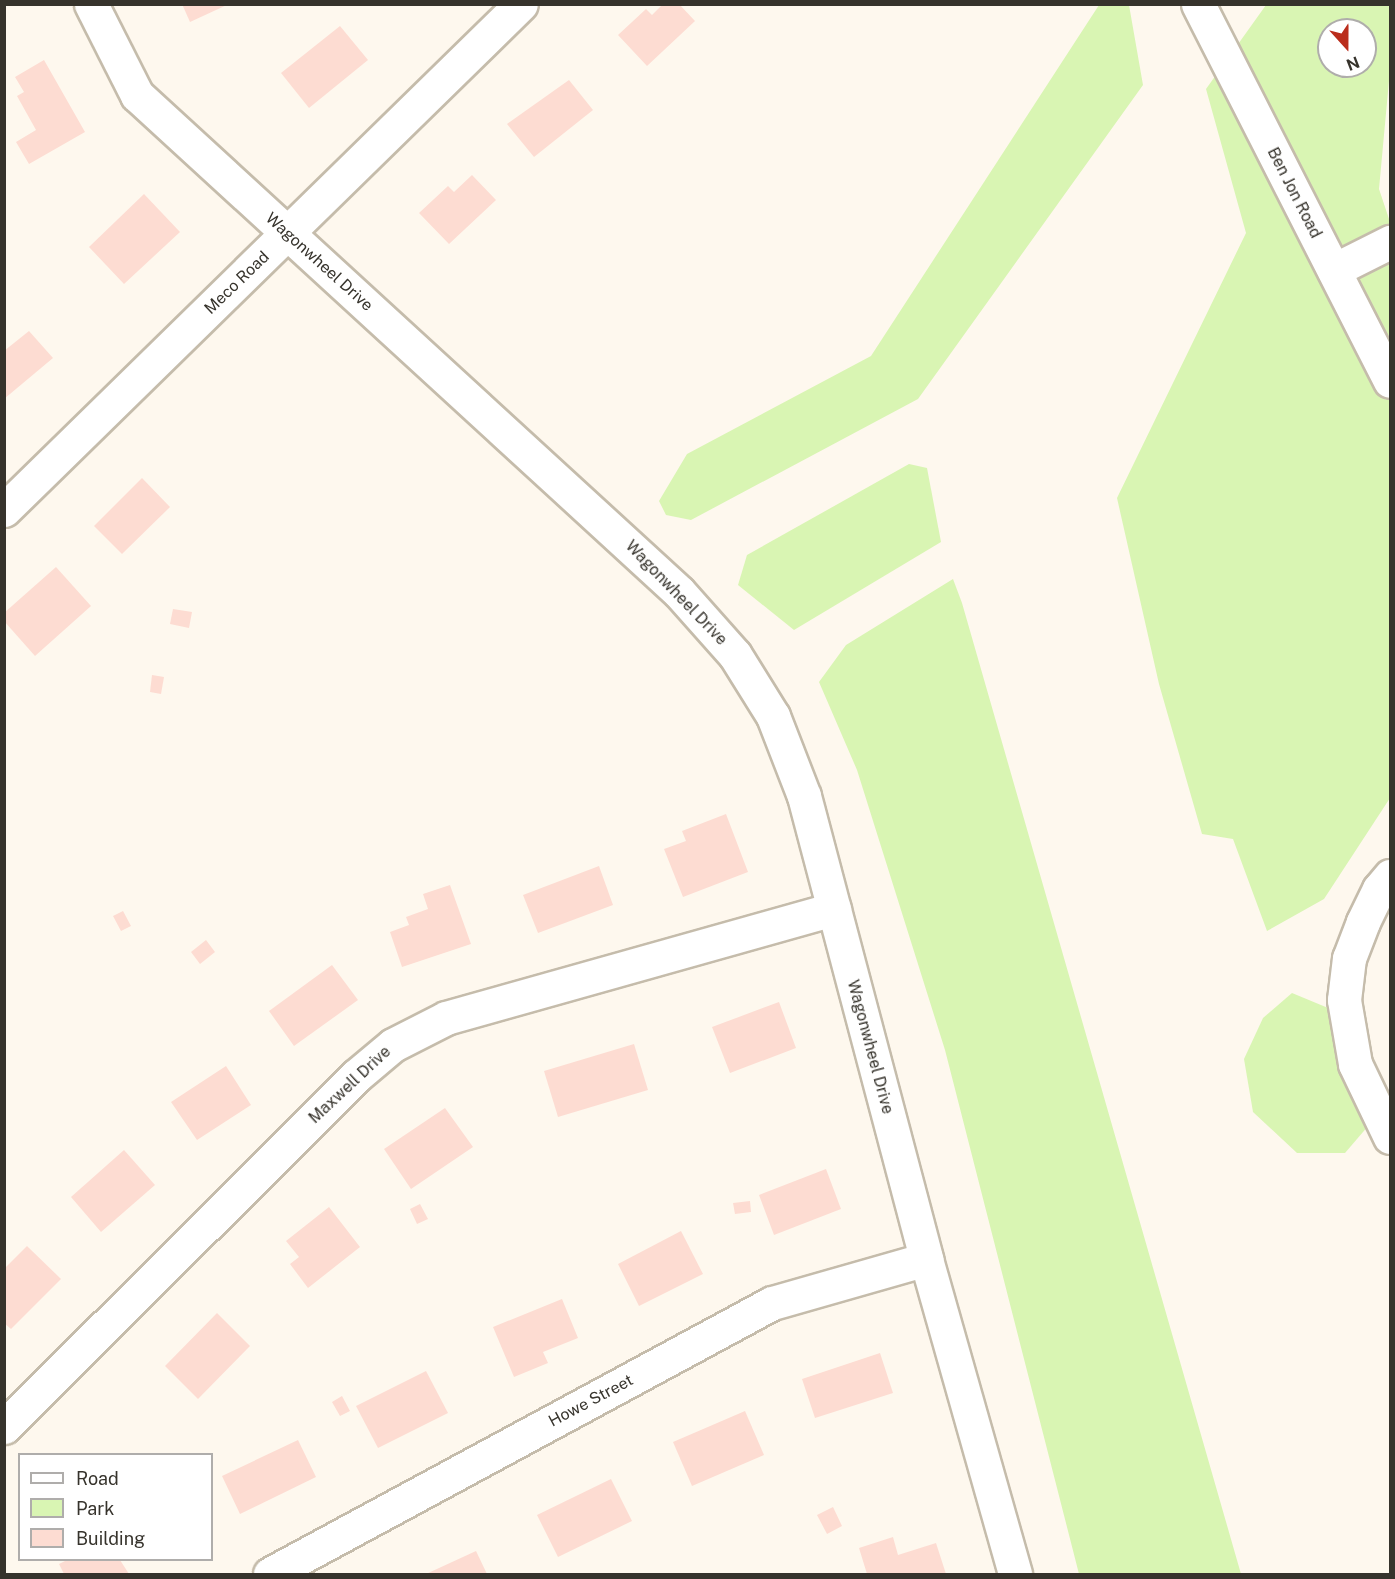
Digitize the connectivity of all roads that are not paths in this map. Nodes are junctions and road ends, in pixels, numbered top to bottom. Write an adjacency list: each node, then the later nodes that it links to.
1 (91, 4): 4 (street, Wagonwheel Drive)
2 (521, 4): 4 (street, Meco Road)
3 (1198, 4): 6 (street, Ben Jon Road)
4 (287, 234): 8 (street, Meco Road); 10 (street, Wagonwheel Drive)
5 (1390, 242): 6 (street)
6 (1334, 270): 7 (street, Ben Jon Road)
7 (1390, 381)
8 (4, 510)
9 (1390, 876): 11 (street)
10 (834, 909): 12 (street, Wagonwheel Drive); 13 (street, Maxwell Drive)
11 (1390, 1137)
12 (926, 1259): 14 (street, Howe Street); 15 (street, Wagonwheel Drive)
13 (4, 1427)
14 (270, 1575)
15 (1015, 1575)

